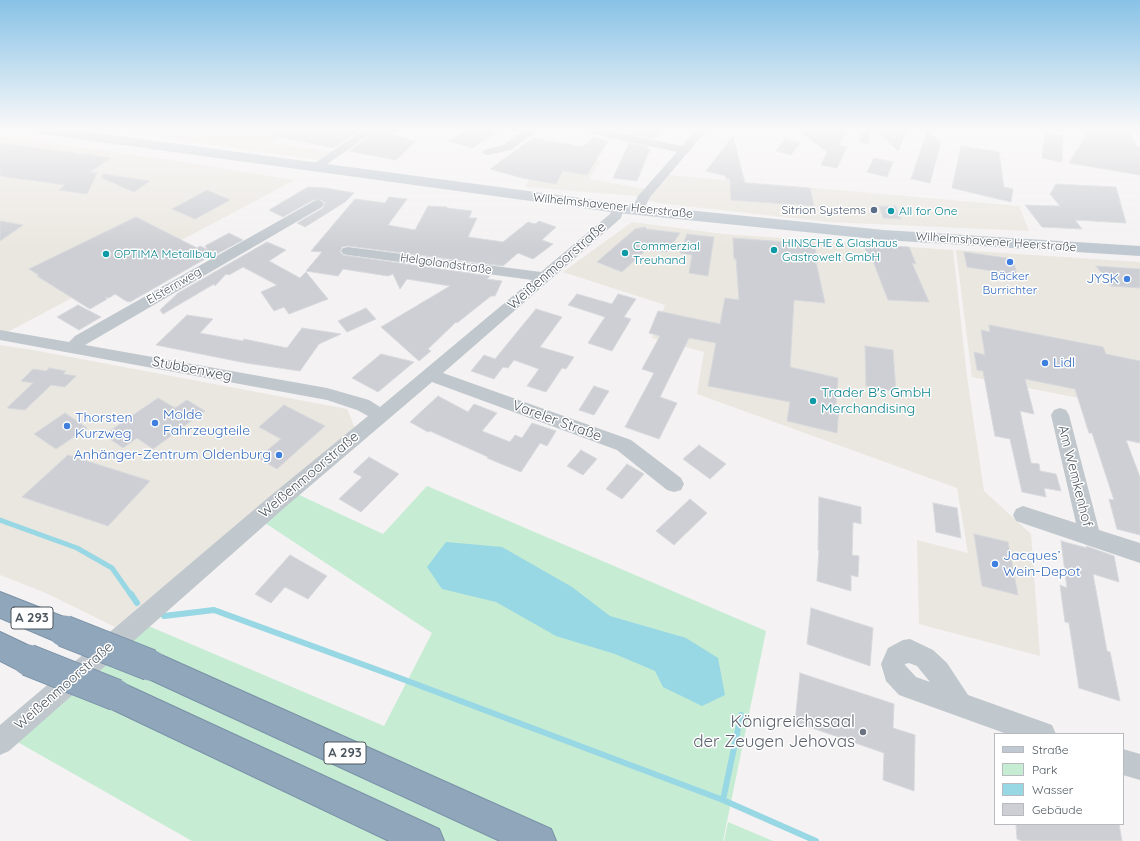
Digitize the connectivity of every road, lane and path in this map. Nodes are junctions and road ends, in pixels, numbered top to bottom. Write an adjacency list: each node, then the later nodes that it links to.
1 (333, 169): 4 (street, Wilhelmshavener Heerstraße)
2 (667, 169): 5 (street)
3 (318, 204): 10 (street, Elsternweg)
4 (618, 208): 5 (street, Wilhelmshavener Heerstraße); 8 (street, Weißenmoorstraße)
5 (637, 210): 6 (street, Wilhelmshavener Heerstraße)
6 (1140, 250)
7 (348, 251): 8 (street, Helgolandstraße)
8 (544, 278): 11 (street, Weißenmoorstraße)
9 (0, 335): 10 (street, Stubbenweg)
10 (73, 347): 13 (street, Stubbenweg)
11 (430, 375): 13 (street, Weißenmoorstraße); 14 (street, Vareler Straße)
12 (1060, 415): 16 (street, Am Wemkenhof)
13 (380, 416): 22 (street, Weißenmoorstraße)
14 (674, 484)
15 (1023, 515): 16 (street, Am Wemkenhof)
16 (1090, 537): 17 (street, Am Wemkenhof)
17 (1140, 553)
18 (0, 605): 26 (highway, A 293, bridge)
19 (0, 646): 25 (highway, A 293, bridge)
20 (960, 705): 21 (street)
21 (1040, 733)
22 (0, 742)
23 (1124, 762): 24 (street)
24 (1140, 767)
25 (427, 841)
26 (539, 841)

